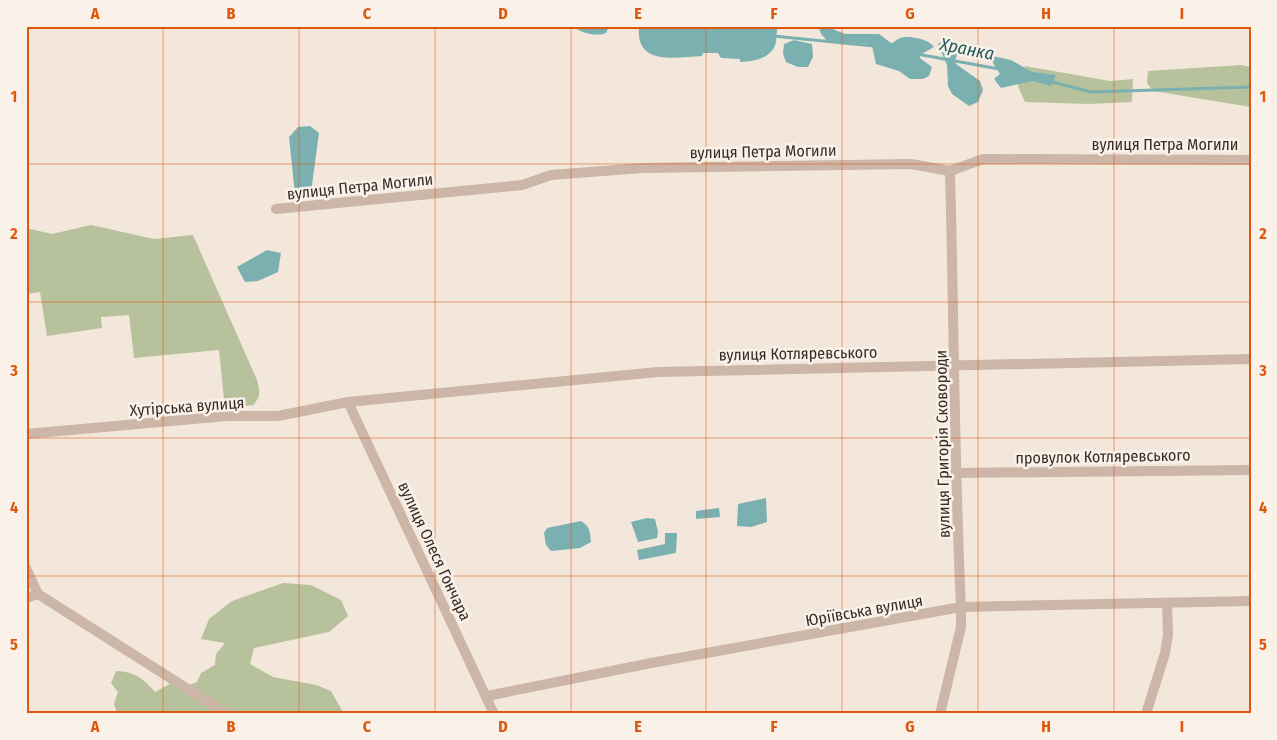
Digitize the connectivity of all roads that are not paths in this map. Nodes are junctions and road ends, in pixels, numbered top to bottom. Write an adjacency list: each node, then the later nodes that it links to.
1 (1251, 160): 2 (street, вулиця Петра Могили)
2 (950, 171): 3 (street, вулиця Петра Могили); 5 (street, вулиця Григорія Сковороди)
3 (276, 209)
4 (1251, 359): 5 (street, вулиця Котляревського)
5 (956, 364): 6 (street, вулиця Котляревського); 9 (street, вулиця Григорія Сковороди)
6 (348, 402): 7 (street, Хутірська вулиця); 16 (street, вулиця Олеся Гончара)
7 (26, 434)
8 (1251, 470): 9 (street, провулок Котляревського)
9 (955, 473): 15 (street, вулиця Григорія Сковороди)
10 (26, 568): 11 (street)
11 (38, 594): 12 (street); 17 (street)
12 (26, 598)
13 (1251, 601): 14 (street, Юріївська вулиця)
14 (1167, 603): 15 (street, Юріївська вулиця); 20 (street)
15 (961, 607): 16 (street, Юріївська вулиця); 19 (street, вулиця Григорія Сковороди)
16 (487, 696): 18 (street, вулиця Олеся Гончара)
17 (227, 714)
18 (494, 714)
19 (940, 714)
20 (1146, 714)

